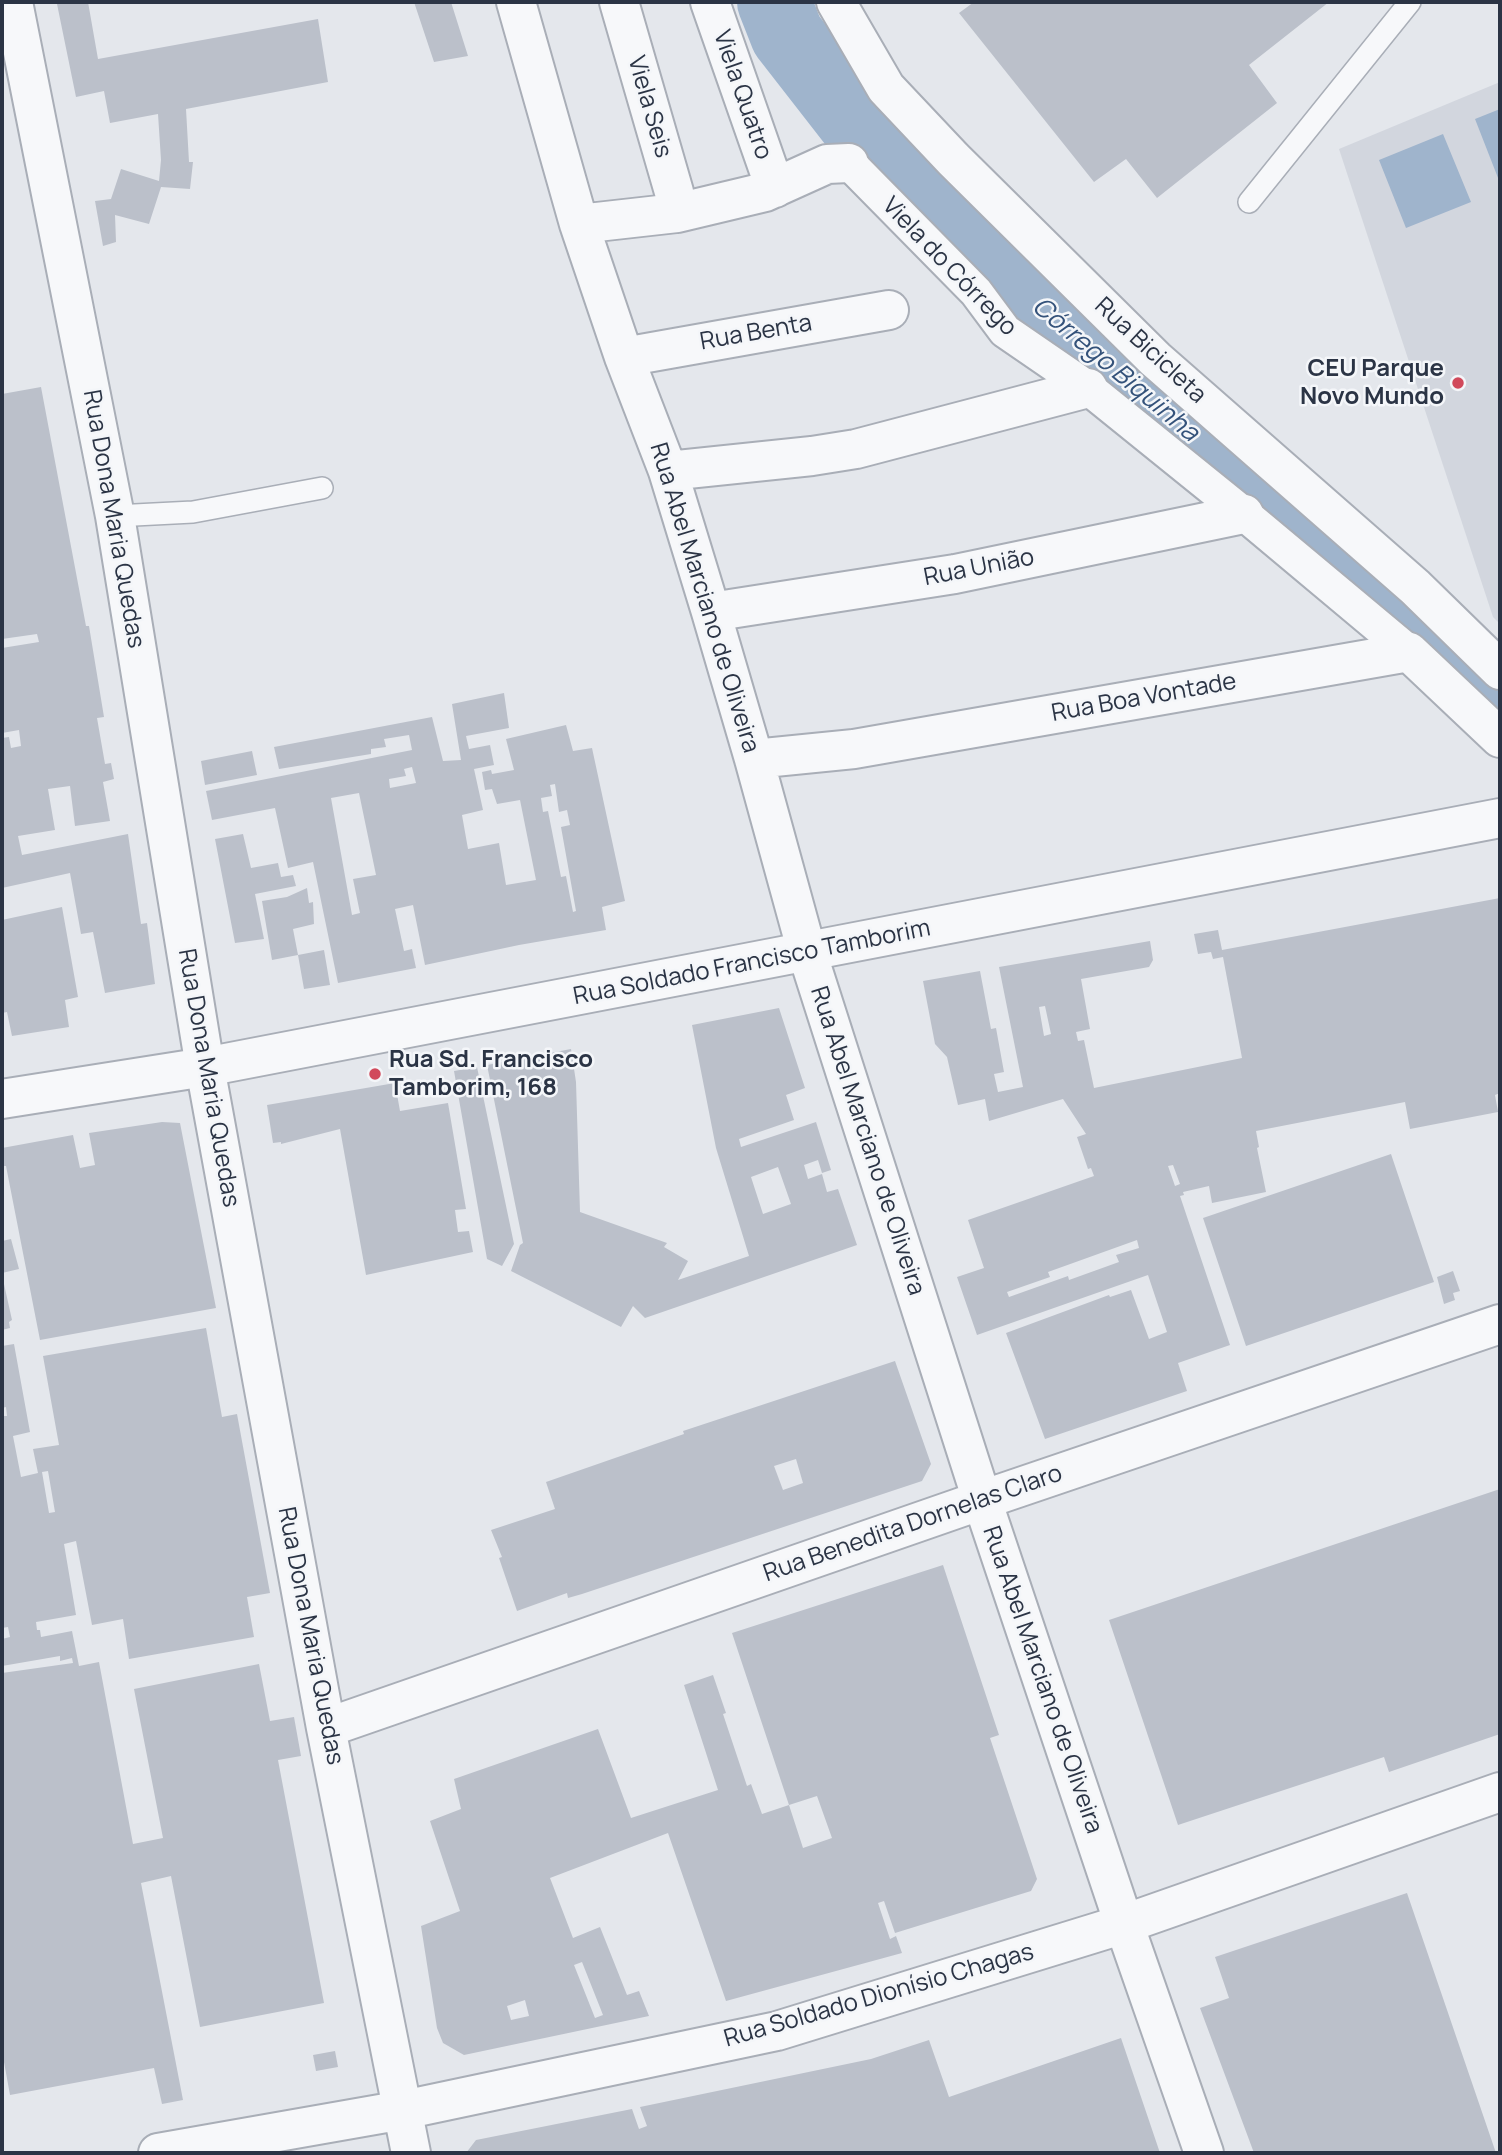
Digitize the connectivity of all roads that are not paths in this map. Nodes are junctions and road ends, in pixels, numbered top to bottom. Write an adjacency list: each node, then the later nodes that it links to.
1 (13, 2): 18 (street, Rua Dona Maria Quedas)
2 (516, 2): 11 (street, Rua Abel Marciano de Oliveira)
3 (619, 2): 10 (street, Viela Seis)
4 (710, 2): 8 (street, Viela Quatro)
5 (836, 2): 21 (street, Rua Bicicleta)
6 (1410, 2): 9 (lane)
7 (849, 163): 8 (street); 14 (street, Viela do Córrego)
8 (775, 188): 10 (street)
9 (1249, 202)
10 (677, 213): 11 (street)
11 (579, 225): 13 (street, Rua Abel Marciano de Oliveira)
12 (889, 310): 13 (street, Rua Benta)
13 (624, 357): 15 (street, Rua Abel Marciano de Oliveira)
14 (1088, 388): 15 (street); 17 (street, Viela do Córrego)
15 (668, 471): 19 (street, Rua Abel Marciano de Oliveira)
16 (322, 488): 18 (lane)
17 (1244, 514): 19 (street, Rua União); 20 (street, Viela do Córrego)
18 (115, 516): 26 (street, Rua Dona Maria Quedas)
19 (711, 612): 23 (street, Rua Abel Marciano de Oliveira)
20 (1409, 652): 22 (street); 23 (street, Rua Boa Vontade)
21 (1500, 670)
22 (1500, 738)
23 (754, 759): 25 (street, Rua Abel Marciano de Oliveira)
24 (1500, 818): 25 (street, Rua Soldado Francisco Tamborim)
25 (807, 952): 26 (street, Rua Soldado Francisco Tamborim); 29 (street, Rua Abel Marciano de Oliveira)
26 (205, 1067): 27 (street, Rua Soldado Francisco Tamborim); 30 (street, Rua Dona Maria Quedas)
27 (2, 1099)
28 (1500, 1324): 29 (street, Rua Benedita Dornelas Claro)
29 (982, 1500): 30 (street, Rua Benedita Dornelas Claro); 32 (street, Rua Abel Marciano de Oliveira)
30 (326, 1728): 33 (street, Rua Dona Maria Quedas)
31 (1500, 1792): 32 (street, Rua Soldado Dionísio Chagas)
32 (1124, 1924): 33 (street, Rua Soldado Dionísio Chagas); 36 (street, Rua Abel Marciano de Oliveira)
33 (403, 2110): 34 (street, Rua Soldado Dionísio Chagas); 35 (street, Rua Dona Maria Quedas)
34 (158, 2153)
35 (411, 2153)
36 (1204, 2153)

